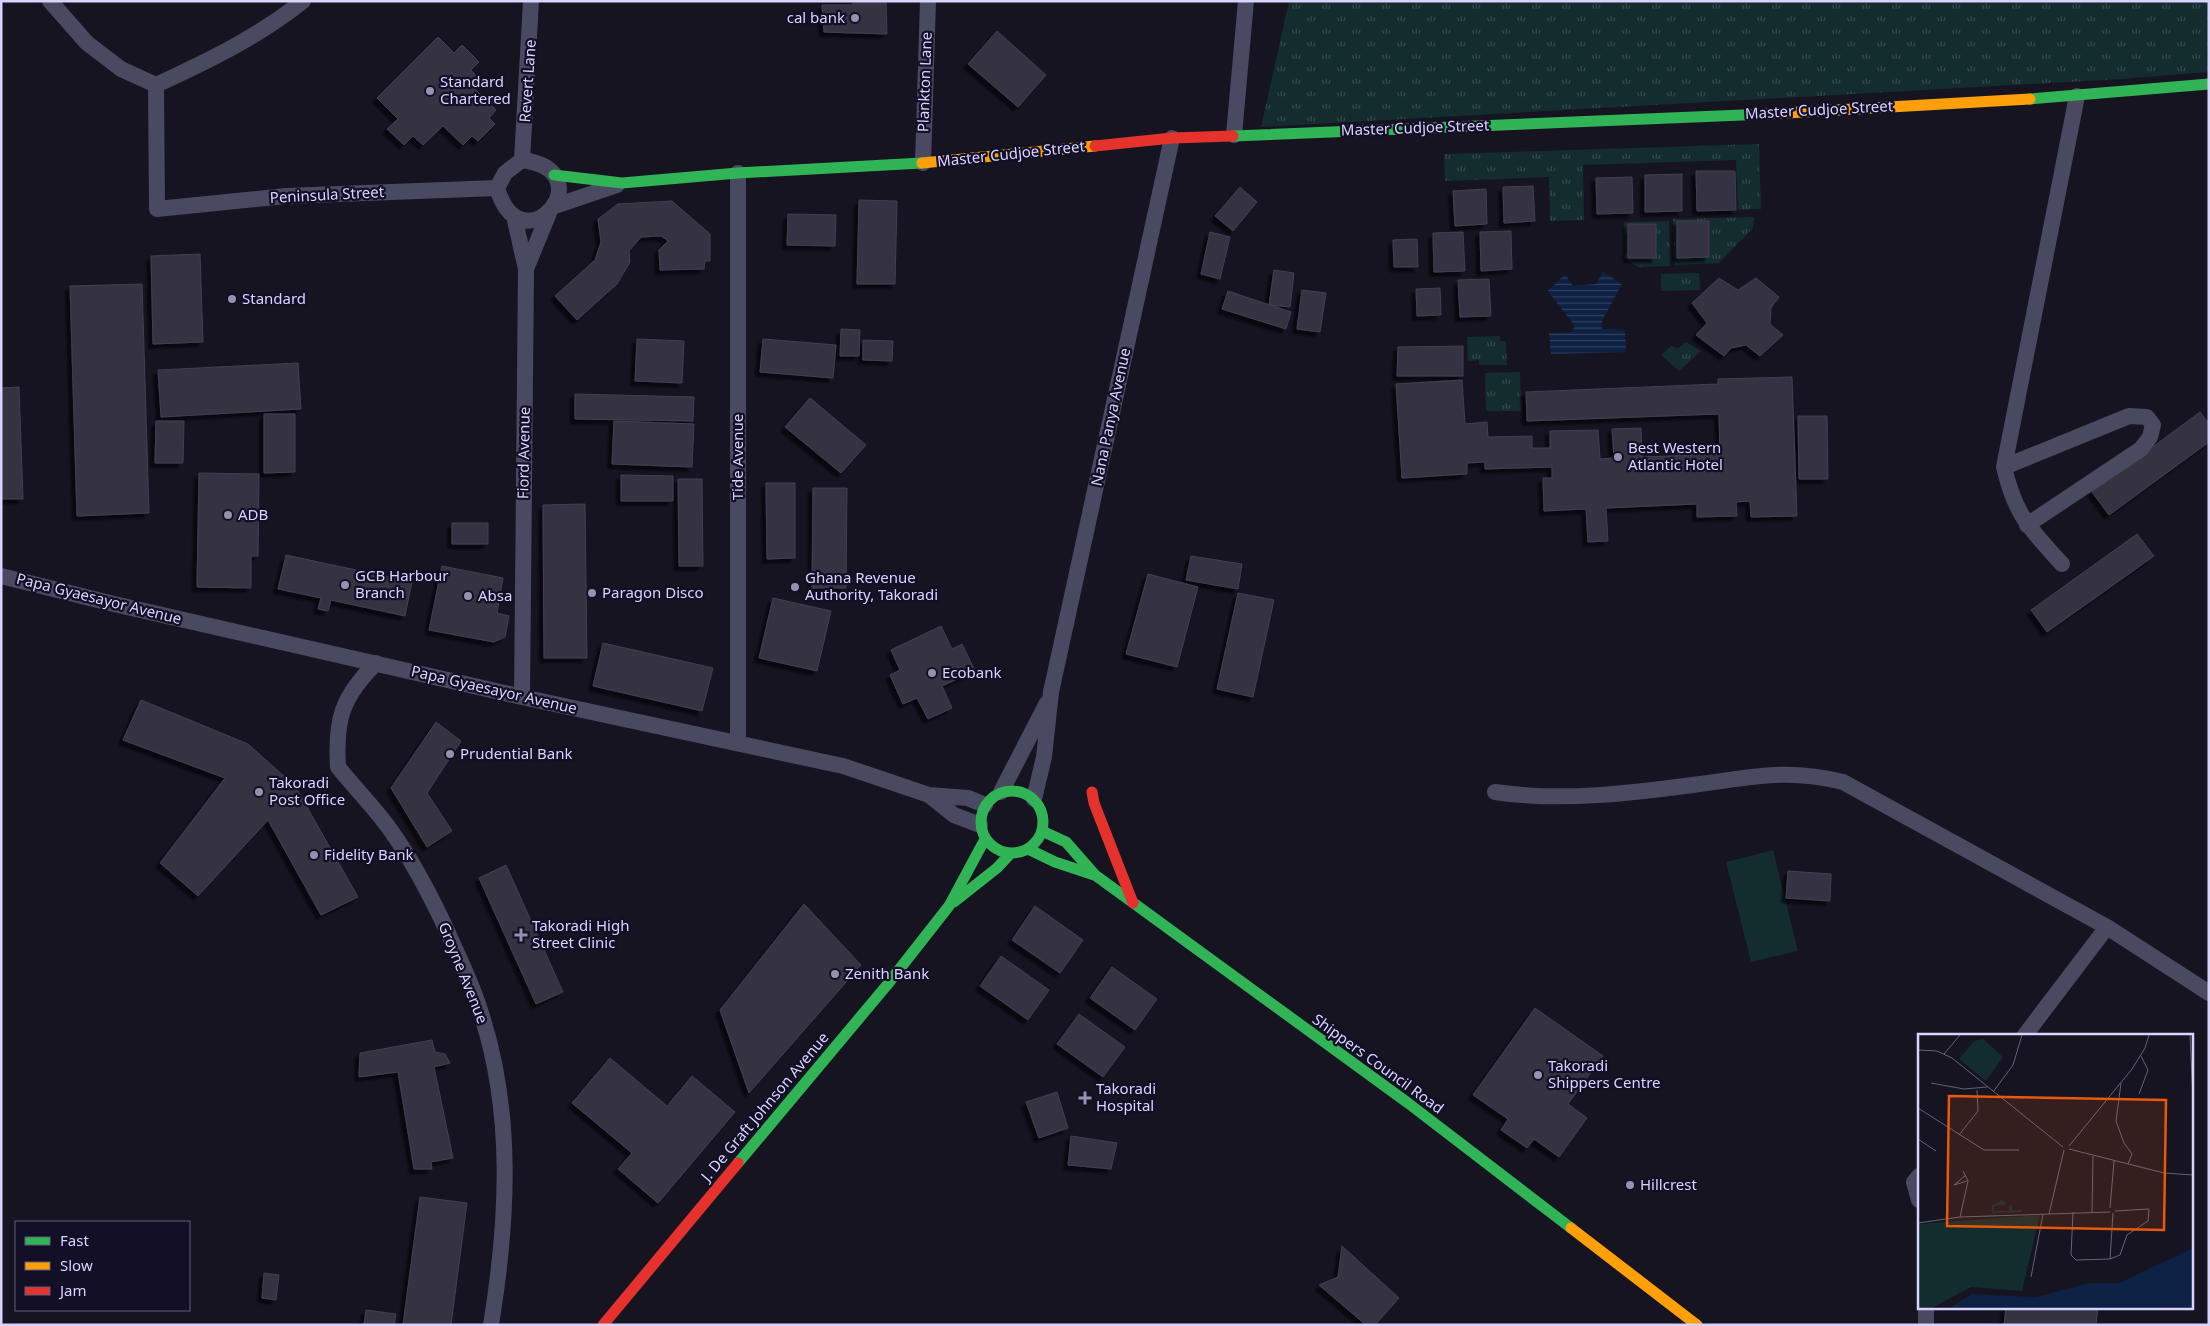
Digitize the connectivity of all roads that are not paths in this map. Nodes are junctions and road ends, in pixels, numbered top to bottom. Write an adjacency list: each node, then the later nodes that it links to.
1 (50, 1): 7 (street)
2 (303, 1): 7 (street)
3 (532, 1): 11 (street, Revert Lane)
4 (928, 1): 12 (street, Plankton Lane)
5 (1246, 1): 9 (street)
6 (2209, 84): 8 (street, Master Cudjoe Street)
7 (156, 85): 16 (street, Peninsula Street)
8 (2076, 96): 9 (street, Master Cudjoe Street); 20 (street)
9 (1234, 135): 10 (street, Master Cudjoe Street)
10 (1172, 138): 12 (street, Master Cudjoe Street); 26 (street, Nana Panya Avenue)
11 (522, 160): 14 (street); 16 (street)
12 (923, 163): 13 (street, Master Cudjoe Street)
13 (738, 173): 15 (street, Master Cudjoe Street); 27 (street, Tide Avenue)
14 (554, 175): 15 (street, Master Cudjoe Street); 17 (street)
15 (622, 183): 17 (street, Master Cudjoe Street)
16 (497, 188): 18 (street)
17 (552, 210): 18 (street); 19 (street, Fiord Avenue)
18 (514, 216): 19 (street)
19 (526, 270): 25 (street, Fiord Avenue)
20 (2004, 467): 21 (street); 21 (street)
21 (2027, 525): 22 (street)
22 (2062, 564)
23 (1, 576): 24 (street, Papa Gyaesayor Avenue)
24 (376, 663): 25 (street, Papa Gyaesayor Avenue); 47 (street, Groyne Avenue)
25 (522, 697): 27 (street, Papa Gyaesayor Avenue)
26 (1051, 697): 28 (street, Nana Panya Avenue); 32 (street, Nana Panya Avenue)
27 (738, 742): 31 (street, Papa Gyaesayor Avenue)
28 (1001, 792): 32 (street); 33 (street)
29 (1092, 792): 39 (street)
30 (1495, 792): 41 (street)
31 (929, 795): 33 (street, Papa Gyaesayor Avenue); 35 (street)
32 (1034, 799): 34 (street)
33 (984, 805): 35 (street)
34 (1042, 831): 36 (street); 38 (street, Shippers Council Road)
35 (982, 832): 37 (street); 40 (street, J. De Graft Johnson Avenue)
36 (1028, 849): 37 (street); 38 (street)
37 (1011, 853): 40 (street, J. De Graft Johnson Avenue)
38 (1096, 875): 39 (street, Shippers Council Road)
39 (1133, 904): 49 (street, Shippers Council Road)
40 (949, 906): 48 (street, J. De Graft Johnson Avenue)
41 (2107, 927): 42 (street); 43 (street)
42 (2209, 993)
43 (2026, 1034)
44 (1916, 1179): 45 (street)
45 (1918, 1193)
46 (1926, 1308): 50 (street)
47 (491, 1325)
48 (603, 1325)
49 (1696, 1325)
50 (1926, 1325)

